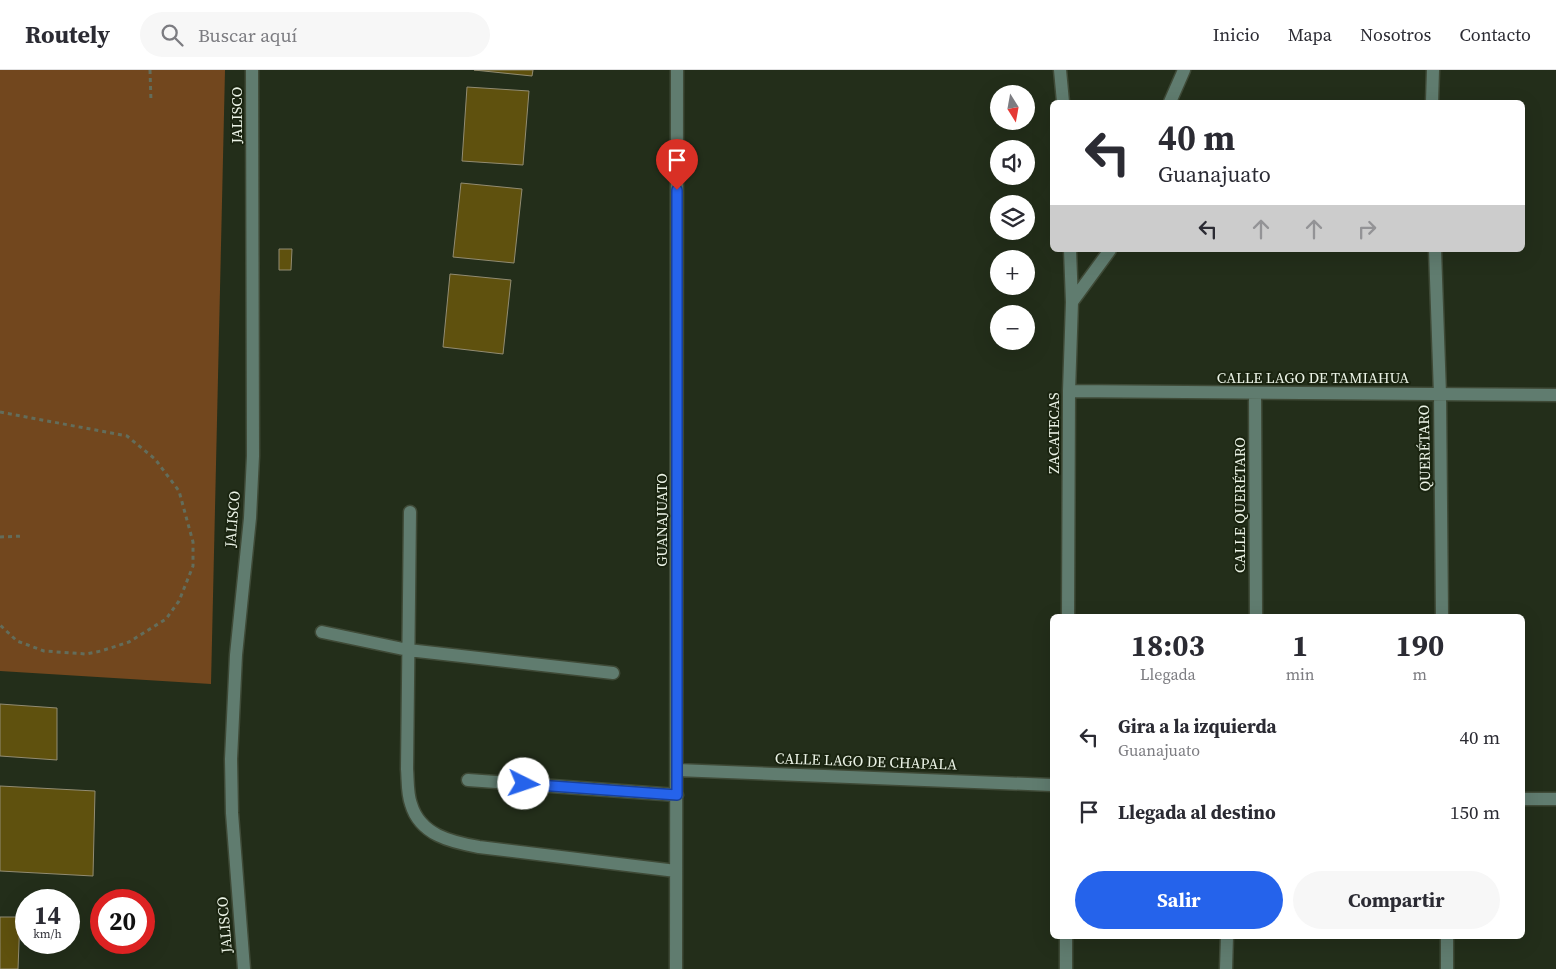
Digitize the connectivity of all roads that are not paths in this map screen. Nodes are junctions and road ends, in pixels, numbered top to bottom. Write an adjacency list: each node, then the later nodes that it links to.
1 (252, 70): 34 (street, JALISCO)
2 (677, 70): 24 (street, GUANAJUATO)
3 (1060, 70): 6 (street)
4 (1184, 70): 7 (street)
5 (1433, 70): 8 (street)
6 (1063, 100)
7 (1171, 100)
8 (1432, 100)
9 (1070, 252): 12 (street, ZACATECAS)
10 (1109, 252): 12 (street)
11 (1435, 252): 15 (street, QUERÉTARO)
12 (1072, 302): 13 (street, ZACATECAS)
13 (1069, 391): 14 (street, CALLE LAGO DE TAMIAHUA); 18 (street, ZACATECAS)
14 (1255, 393): 15 (street, CALLE LAGO DE TAMIAHUA); 19 (street, CALLE QUERÉTARO)
15 (1440, 394): 16 (street, CALLE LAGO DE TAMIAHUA); 20 (street, QUERÉTARO)
16 (1556, 395)
17 (410, 512): 22 (street)
18 (1068, 614)
19 (1256, 614)
20 (1442, 614)
21 (322, 632): 22 (street)
22 (408, 650): 23 (street); 30 (street)
23 (613, 673)
24 (677, 770): 26 (street, CALLE LAGO DE CHAPALA); 27 (street, GUANAJUATO)
25 (468, 780): 27 (street)
26 (1050, 785)
27 (677, 795): 30 (street, GUANAJUATO)
28 (1525, 799): 29 (street)
29 (1556, 799)
30 (676, 871): 35 (street, GUANAJUATO)
31 (1066, 939): 36 (street)
32 (1227, 939): 37 (street)
33 (1447, 939): 38 (street)
34 (244, 969)
35 (676, 969)
36 (1066, 969)
37 (1226, 969)
38 (1447, 969)

